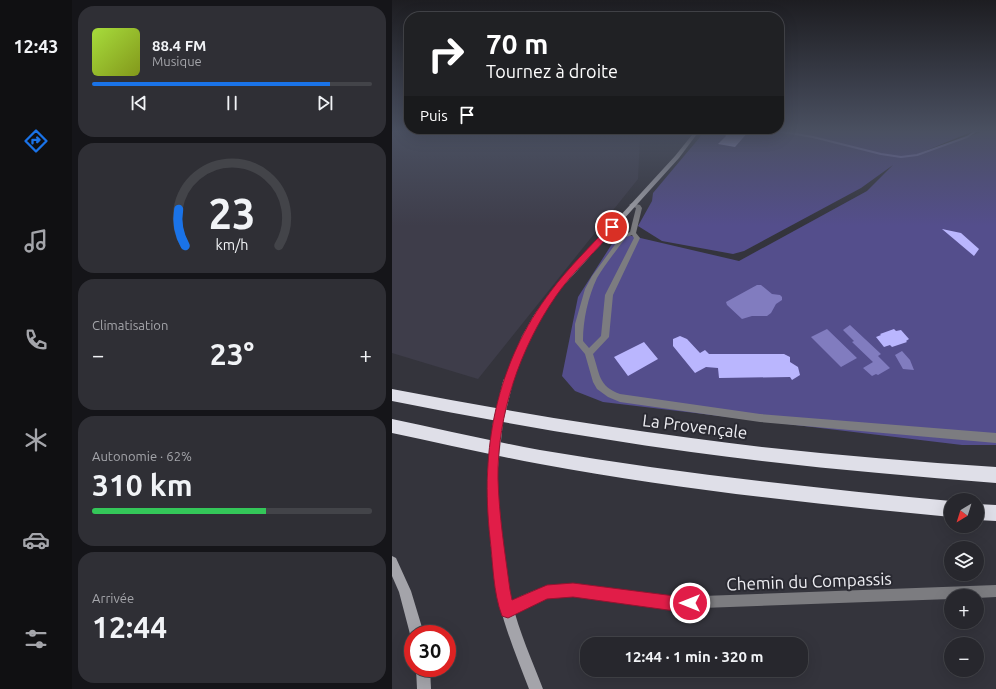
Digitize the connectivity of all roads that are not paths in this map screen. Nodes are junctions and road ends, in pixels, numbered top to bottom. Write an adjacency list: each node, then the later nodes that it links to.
1 (670, 162): 2 (main road)
2 (632, 205): 3 (street); 14 (main road, bridge)
3 (633, 232): 4 (street); 4 (street)
4 (589, 353): 7 (street)
5 (392, 395): 8 (highway, La Provençale)
6 (392, 426): 9 (highway)
7 (996, 438)
8 (996, 475)
9 (944, 508)
10 (984, 512): 11 (highway)
11 (996, 513)
12 (392, 562): 15 (main road)
13 (996, 591): 14 (street, Chemin du Compassis)
14 (508, 610): 18 (main road)
15 (415, 625)
16 (423, 677): 17 (main road)
17 (424, 689)
18 (536, 689)

